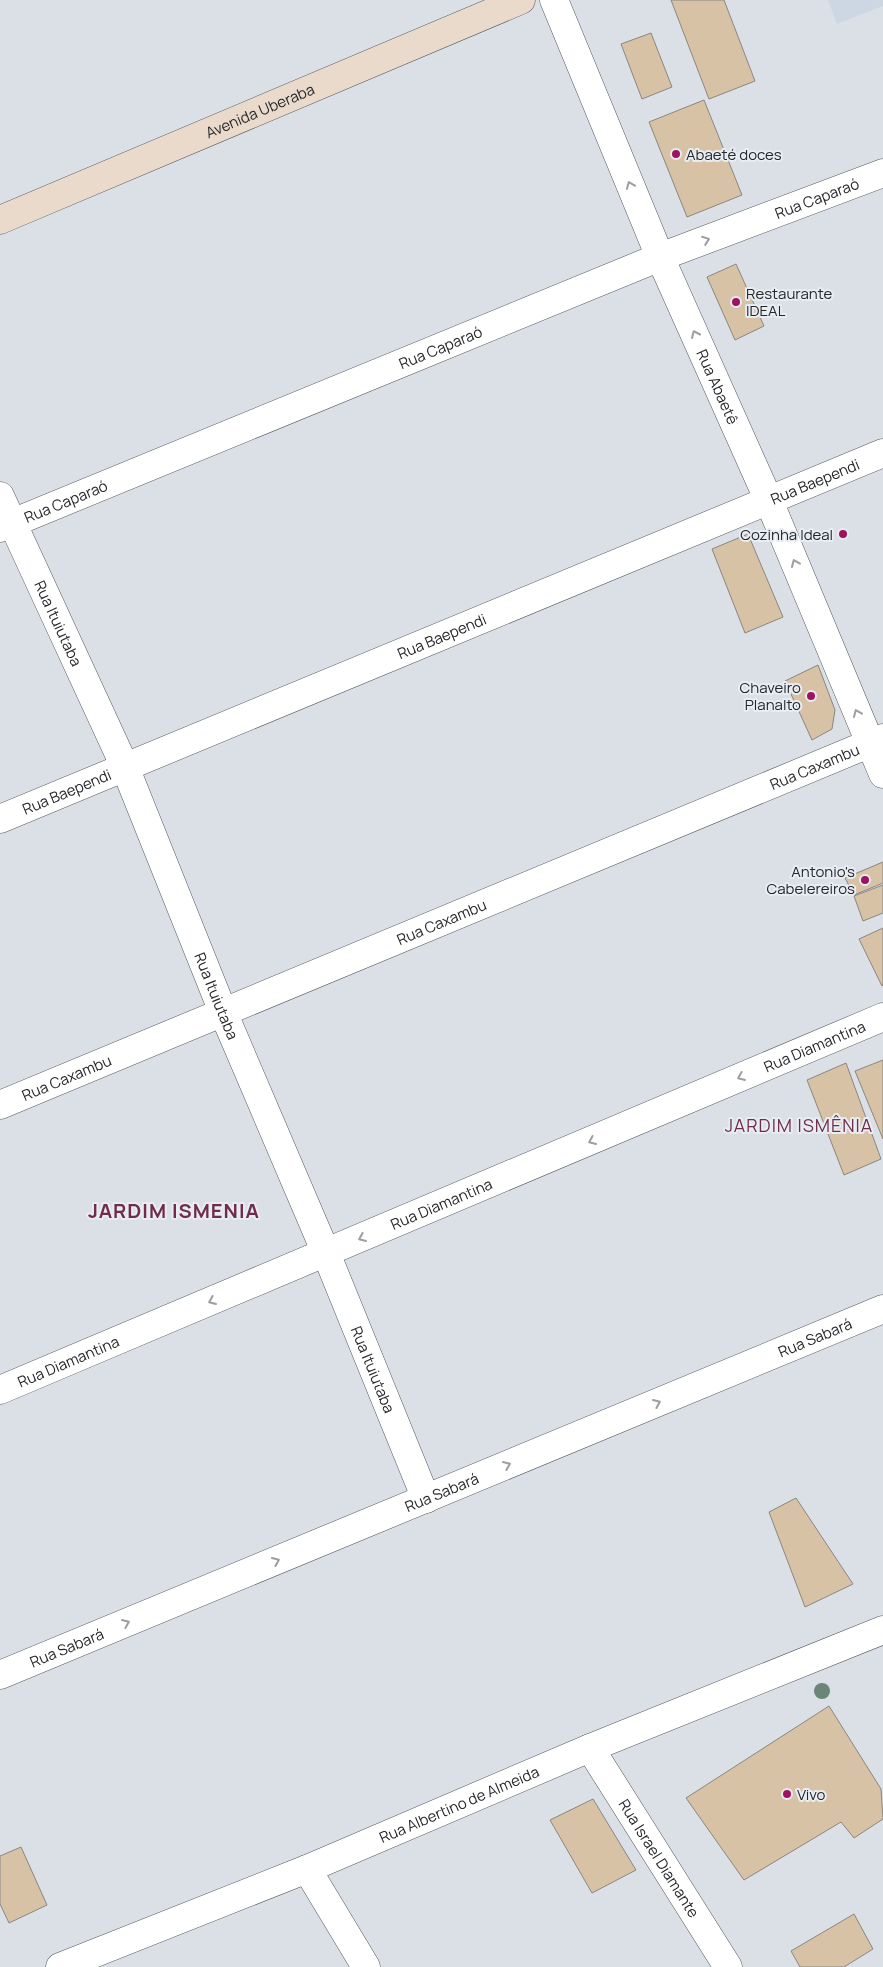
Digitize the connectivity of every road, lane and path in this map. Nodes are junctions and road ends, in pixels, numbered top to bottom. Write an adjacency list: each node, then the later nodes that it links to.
1 (521, 0): 4 (street, Avenida Uberaba)
2 (554, 0): 5 (street, Rua Abaetê, one-way to 2)
3 (883, 173): 5 (street, Rua Caparaó, one-way to 3)
4 (0, 220)
5 (660, 257): 8 (street, Rua Abaetê, one-way to 5); 9 (street, Rua Caparaó)
6 (883, 453): 8 (street, Rua Baependi)
7 (0, 496): 9 (street, Rua Ituiutaba)
8 (769, 501): 10 (street, Rua Abaetê, one-way to 8); 11 (street, Rua Baependi)
9 (6, 526): 11 (street, Rua Ituiutaba)
10 (876, 740): 12 (street, Rua Abaetê); 14 (street, Rua Caxambu)
11 (125, 767): 13 (street, Rua Baependi); 14 (street, Rua Ituiutaba)
12 (883, 774)
13 (0, 819)
14 (223, 1012): 16 (street, Rua Caxambu); 17 (street, Rua Ituiutaba)
15 (883, 1017): 17 (street, Rua Diamantina, one-way to 17)
16 (0, 1105)
17 (326, 1253): 19 (street, Rua Diamantina, one-way to 19); 20 (street, Rua Ituiutaba)
18 (883, 1309): 20 (street, Rua Sabará, one-way to 18)
19 (0, 1390)
20 (426, 1499): 23 (street, Rua Sabará, one-way to 20)
21 (883, 1630): 22 (street, Rua Albertino de Almeida)
22 (870, 1642): 24 (street, Rua Albertino de Almeida)
23 (0, 1675)
24 (590, 1748): 25 (street, Rua Albertino de Almeida); 28 (street, Rua Israel Diamante)
25 (307, 1869): 26 (street, Rua Albertino de Almeida); 27 (street)
26 (60, 1967)
27 (366, 1967)
28 (728, 1967)

